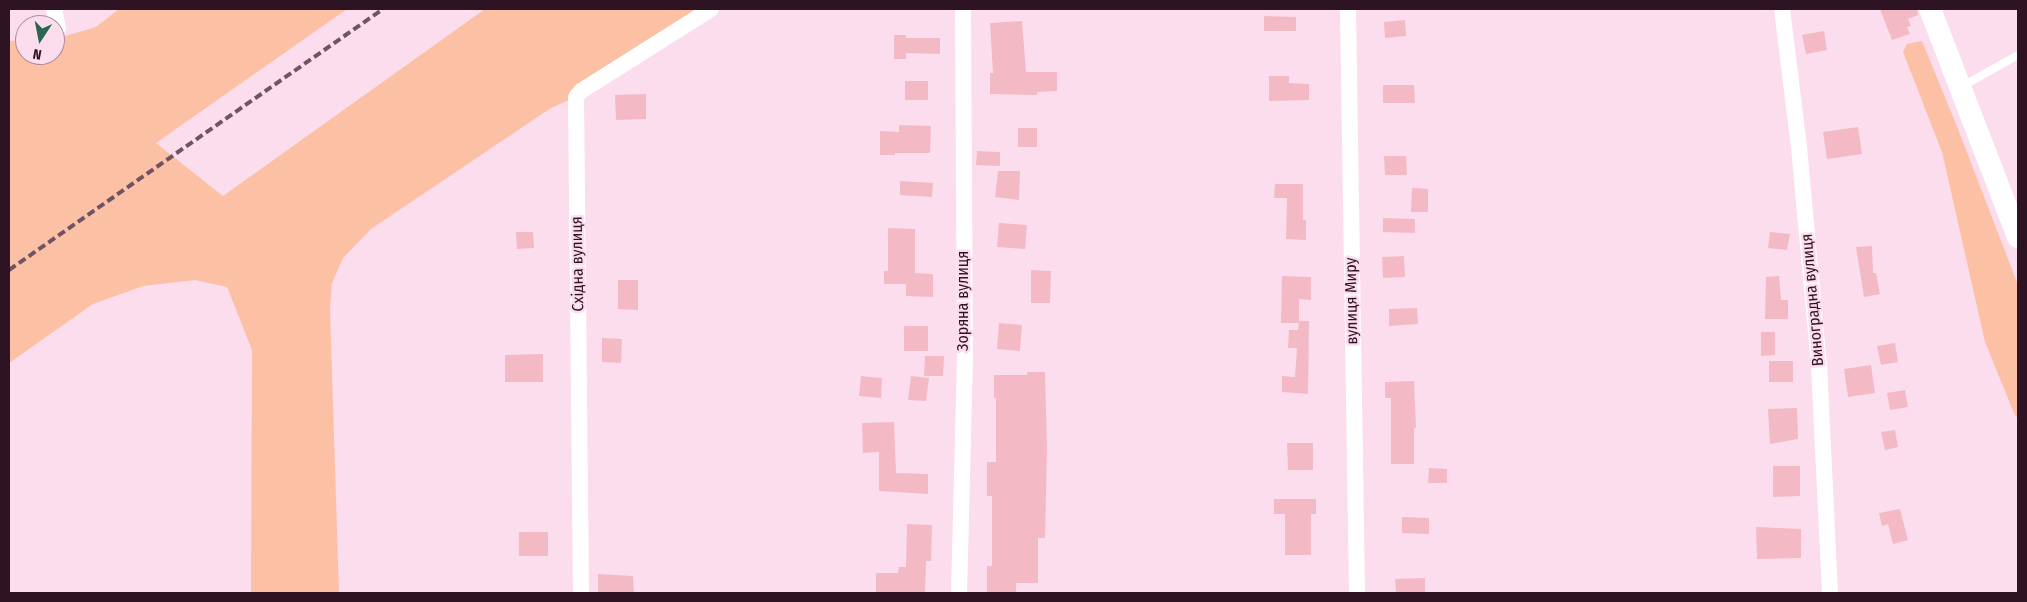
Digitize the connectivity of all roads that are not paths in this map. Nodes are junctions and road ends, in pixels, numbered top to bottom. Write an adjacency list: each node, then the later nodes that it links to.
1 (711, 9): 9 (street, Східна вулиця)
2 (963, 9): 10 (street, Зоряна вулиця)
3 (1348, 9): 11 (street, вулиця Миру)
4 (1782, 9): 12 (street, Виноградна вулиця)
5 (1930, 9): 7 (main road)
6 (2018, 55): 7 (lane)
7 (1961, 88): 8 (main road)
8 (2018, 237)
9 (581, 593)
10 (959, 593)
11 (1357, 593)
12 (1830, 593)

